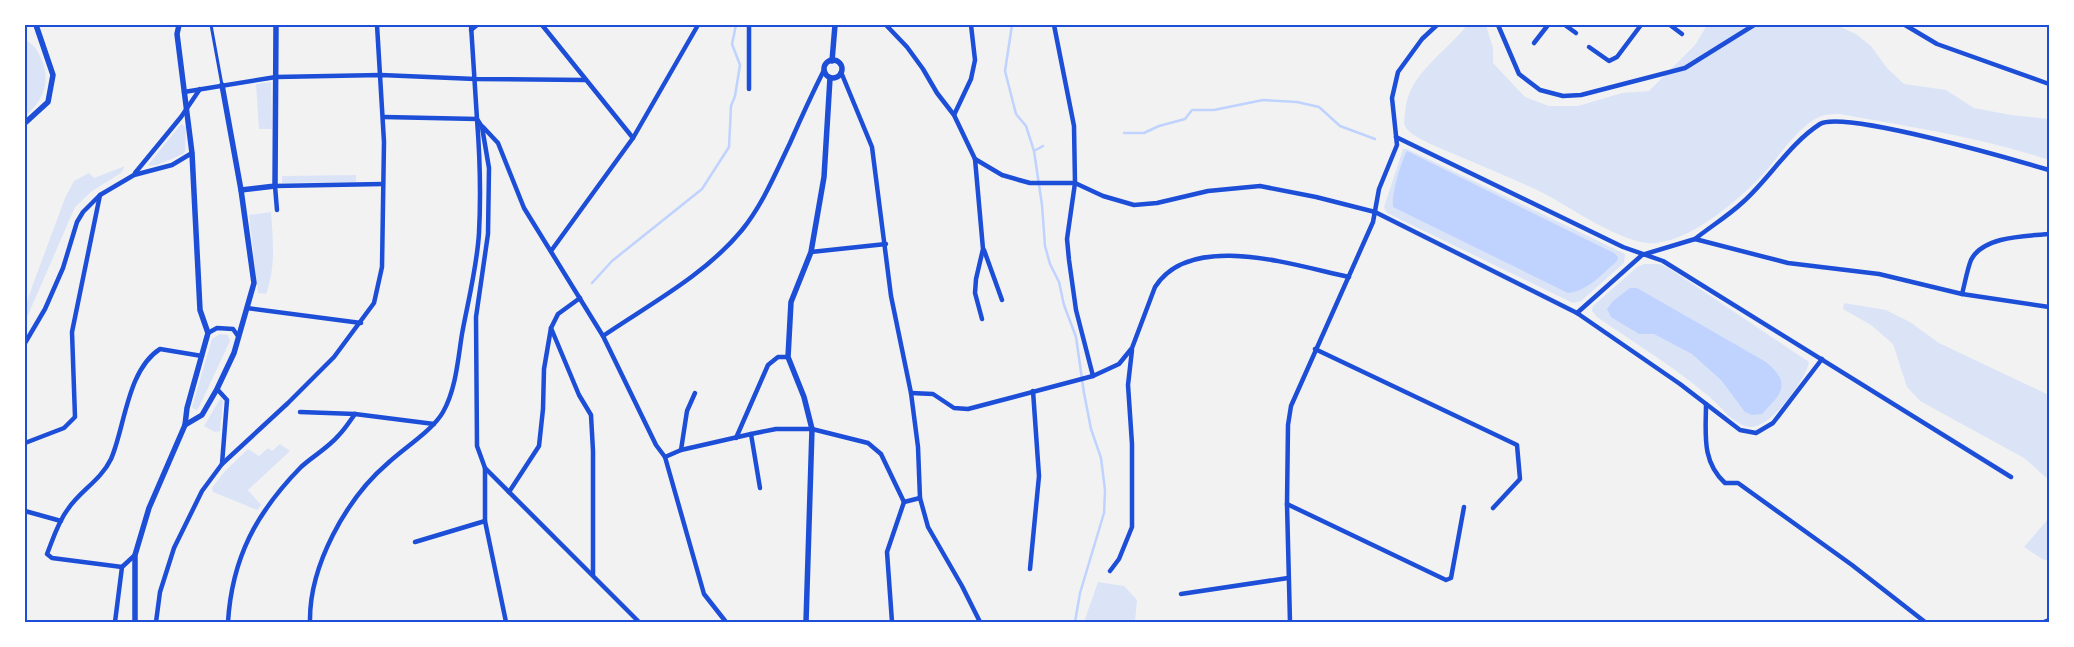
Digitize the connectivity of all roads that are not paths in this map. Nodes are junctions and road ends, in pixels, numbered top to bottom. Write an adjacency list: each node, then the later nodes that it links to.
1 (36, 25): 44 (street)
2 (179, 25): 39 (street)
3 (211, 25): 36 (street)
4 (276, 25): 31 (street)
5 (377, 25): 30 (street)
6 (477, 25): 22 (street)
7 (542, 25): 34 (street)
8 (698, 25): 47 (street)
9 (749, 25): 38 (street)
10 (835, 25): 27 (street)
11 (886, 25): 41 (street)
12 (971, 25): 41 (street)
13 (1054, 25): 52 (street)
14 (1436, 25): 46 (street)
15 (1498, 25): 20 (street)
16 (1548, 25): 25 (street)
17 (1565, 25): 23 (street)
18 (1641, 25): 26 (street)
19 (1670, 25): 24 (street)
20 (1754, 25)
21 (1905, 25): 35 (street)
22 (471, 28): 33 (street)
23 (1576, 33)
24 (1682, 34)
25 (1534, 42)
26 (1589, 47)
27 (832, 61): 28 (street); 29 (street)
28 (824, 70): 32 (street); 78 (street)
29 (841, 72): 32 (street); 61 (street)
30 (381, 75): 31 (street); 33 (street); 42 (street)
31 (276, 77): 36 (street); 54 (street)
32 (830, 78): 64 (street)
33 (475, 79): 34 (street); 43 (street)
34 (585, 80): 47 (street)
35 (2048, 84)
36 (222, 85): 37 (street); 55 (street)
37 (200, 89): 39 (street); 40 (street)
38 (749, 89)
39 (184, 92): 40 (street)
40 (186, 110): 48 (street); 51 (street)
41 (954, 115): 49 (street)
42 (384, 117): 43 (street); 53 (street)
43 (477, 119): 45 (street); 93 (street)
44 (25, 123)
45 (482, 126): 63 (street); 102 (street)
46 (1396, 137): 58 (street); 65 (street)
47 (632, 138): 63 (street)
48 (192, 153): 51 (street); 76 (street)
49 (975, 159): 52 (street); 62 (street)
50 (2049, 170): 60 (street)
51 (134, 174): 56 (street)
52 (1075, 183): 58 (street); 85 (street)
53 (383, 184): 54 (street); 74 (street)
54 (275, 186): 55 (street); 57 (street)
55 (241, 190): 71 (street)
56 (100, 195): 79 (street); 98 (street)
57 (277, 210)
58 (1375, 212): 66 (street); 72 (street)
59 (2049, 234): 67 (street)
60 (1694, 239): 65 (street); 67 (street)
61 (886, 244): 64 (street); 89 (street)
62 (984, 249): 69 (street); 73 (street)
63 (551, 251): 68 (street)
64 (811, 252): 83 (street)
65 (1642, 255): 72 (street); 84 (street)
66 (1349, 278): 80 (street); 81 (street)
67 (1962, 294): 70 (street)
68 (580, 298): 75 (street); 78 (street)
69 (1002, 300)
70 (2049, 307)
71 (247, 308): 74 (street); 77 (street)
72 (1577, 313): 90 (street)
73 (982, 319)
74 (360, 323): 101 (street)
75 (551, 328): 105 (street); 119 (street)
76 (208, 333): 77 (street); 82 (street)
77 (238, 336): 86 (street)
78 (602, 336): 100 (street)
79 (25, 342)
80 (1132, 348): 85 (street); 118 (street)
81 (1315, 349): 108 (street); 110 (street)
82 (202, 356): 94 (street); 112 (street)
83 (788, 357): 95 (street); 97 (street)
84 (1822, 359): 90 (street); 103 (street)
85 (1091, 376): 87 (street)
86 (217, 390): 94 (street); 101 (street)
87 (1033, 391): 89 (street); 117 (street)
88 (695, 393): 99 (street)
89 (912, 393): 106 (street)
90 (1706, 404): 135 (street)
91 (300, 412): 92 (street)
92 (355, 414): 93 (street); 126 (street)
93 (434, 424): 127 (street)
94 (185, 425): 115 (street)
95 (812, 429): 96 (street); 107 (street); 131 (street)
96 (752, 434): 97 (street); 104 (street)
97 (736, 438): 99 (street)
98 (25, 443)
99 (681, 450): 100 (street)
100 (665, 457): 130 (street)
101 (222, 464): 125 (street)
102 (485, 468): 105 (street); 113 (street)
103 (2011, 477)
104 (760, 488)
105 (509, 492): 119 (street)
106 (920, 498): 107 (street); 133 (street)
107 (904, 502): 132 (street)
108 (1287, 504): 109 (street); 120 (street)
109 (1464, 507)
110 (1493, 508)
111 (25, 511): 112 (street)
112 (61, 521): 116 (street)
113 (485, 521): 114 (street); 128 (street)
114 (415, 542)
115 (135, 555): 116 (street); 124 (street)
116 (122, 567): 123 (street)
117 (1030, 569)
118 (1110, 572)
119 (593, 575): 129 (street)
120 (1288, 578): 121 (street); 134 (street)
121 (1181, 594)
122 (2049, 620): 136 (street)
123 (115, 622)
124 (135, 622)
125 (156, 622)
126 (228, 622)
127 (310, 622)
128 (506, 622)
129 (639, 622)
130 (726, 622)
131 (806, 622)
132 (892, 622)
133 (980, 622)
134 (1290, 622)
135 (1926, 622)
136 (2044, 622)

